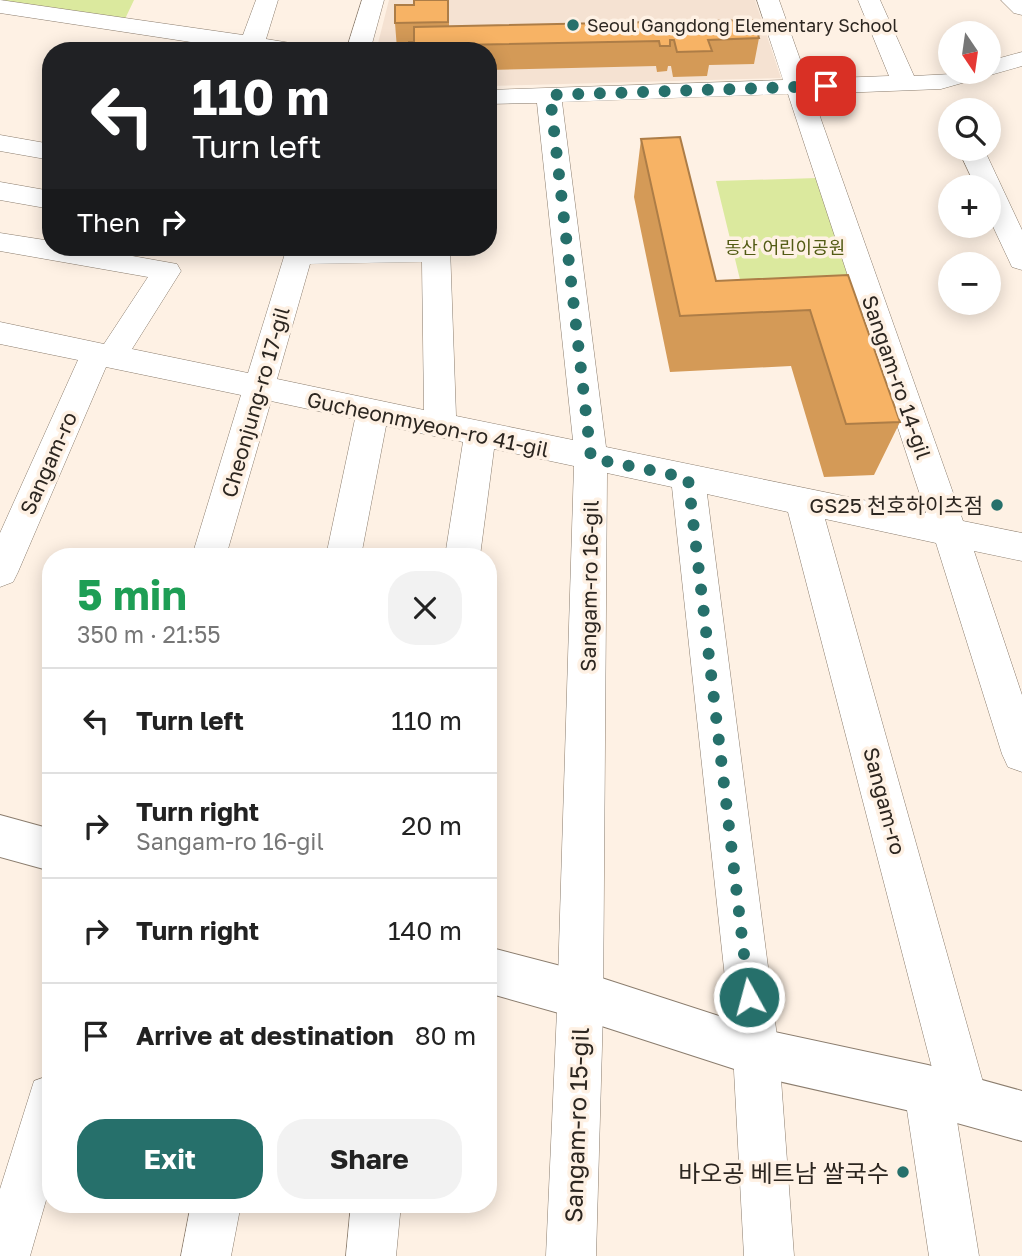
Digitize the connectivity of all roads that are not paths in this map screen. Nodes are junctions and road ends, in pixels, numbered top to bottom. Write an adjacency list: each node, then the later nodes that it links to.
1 (267, 0): 11 (street)
2 (373, 0): 12 (street)
3 (768, 0): 17 (street, Sangam-ro 14-gil)
4 (869, 0): 15 (street)
5 (1013, 0): 7 (street)
6 (0, 6): 8 (street)
7 (1022, 8)
8 (129, 19): 9 (street); 10 (street)
9 (102, 42)
10 (242, 42)
11 (253, 42)
12 (361, 42)
13 (1022, 59): 14 (street)
14 (1001, 65)
15 (905, 83): 16 (street); 17 (street)
16 (958, 84)
17 (800, 87): 18 (street); 41 (street, Sangam-ro 14-gil)
18 (550, 95): 19 (street); 38 (street, Sangam-ro 16-gil)
19 (497, 97)
20 (0, 143): 21 (street)
21 (42, 150)
22 (0, 191): 23 (street)
23 (42, 198)
24 (1001, 214): 30 (street)
25 (0, 242): 26 (street)
26 (42, 249)
27 (81, 256): 31 (street)
28 (298, 256): 34 (street, Cheonjung-ro 17-gil)
29 (436, 256): 36 (street)
30 (1022, 260)
31 (167, 271): 33 (street, Sangam-ro)
32 (0, 333): 33 (street, Gucheonmyeon-ro 41-gil)
33 (104, 355): 34 (street, Gucheonmyeon-ro 41-gil); 46 (street, Sangam-ro)
34 (259, 389): 35 (street, Gucheonmyeon-ro 41-gil); 43 (street, Cheonjung-ro 17-gil)
35 (372, 413): 36 (street, Gucheonmyeon-ro 41-gil); 44 (street)
36 (440, 426): 37 (street, Gucheonmyeon-ro 41-gil)
37 (480, 435): 38 (street, Gucheonmyeon-ro 41-gil); 45 (street)
38 (591, 458): 39 (street, Gucheonmyeon-ro 41-gil); 51 (street, Sangam-ro 16-gil)
39 (688, 478): 40 (street, Gucheonmyeon-ro 41-gil); 52 (street)
40 (803, 502): 41 (street, Gucheonmyeon-ro 41-gil); 53 (street, Sangam-ro)
41 (950, 532): 42 (street, Gucheonmyeon-ro 41-gil); 47 (street, Sangam-ro 14-gil)
42 (1022, 547)
43 (211, 548)
44 (345, 548)
45 (463, 548)
46 (0, 572)
47 (1022, 754)
48 (0, 836): 49 (street)
49 (42, 848)
50 (497, 972): 51 (street)
51 (580, 995): 52 (street); 61 (street, Sangam-ro 15-gil)
52 (756, 1052): 53 (street); 62 (street)
53 (946, 1095): 54 (street); 63 (street, Sangam-ro)
54 (1022, 1116)
55 (42, 1129): 58 (street)
56 (214, 1213): 59 (street)
57 (375, 1213): 60 (street)
58 (5, 1256)
59 (206, 1256)
60 (371, 1256)
61 (571, 1256)
62 (769, 1256)
63 (954, 1256)

